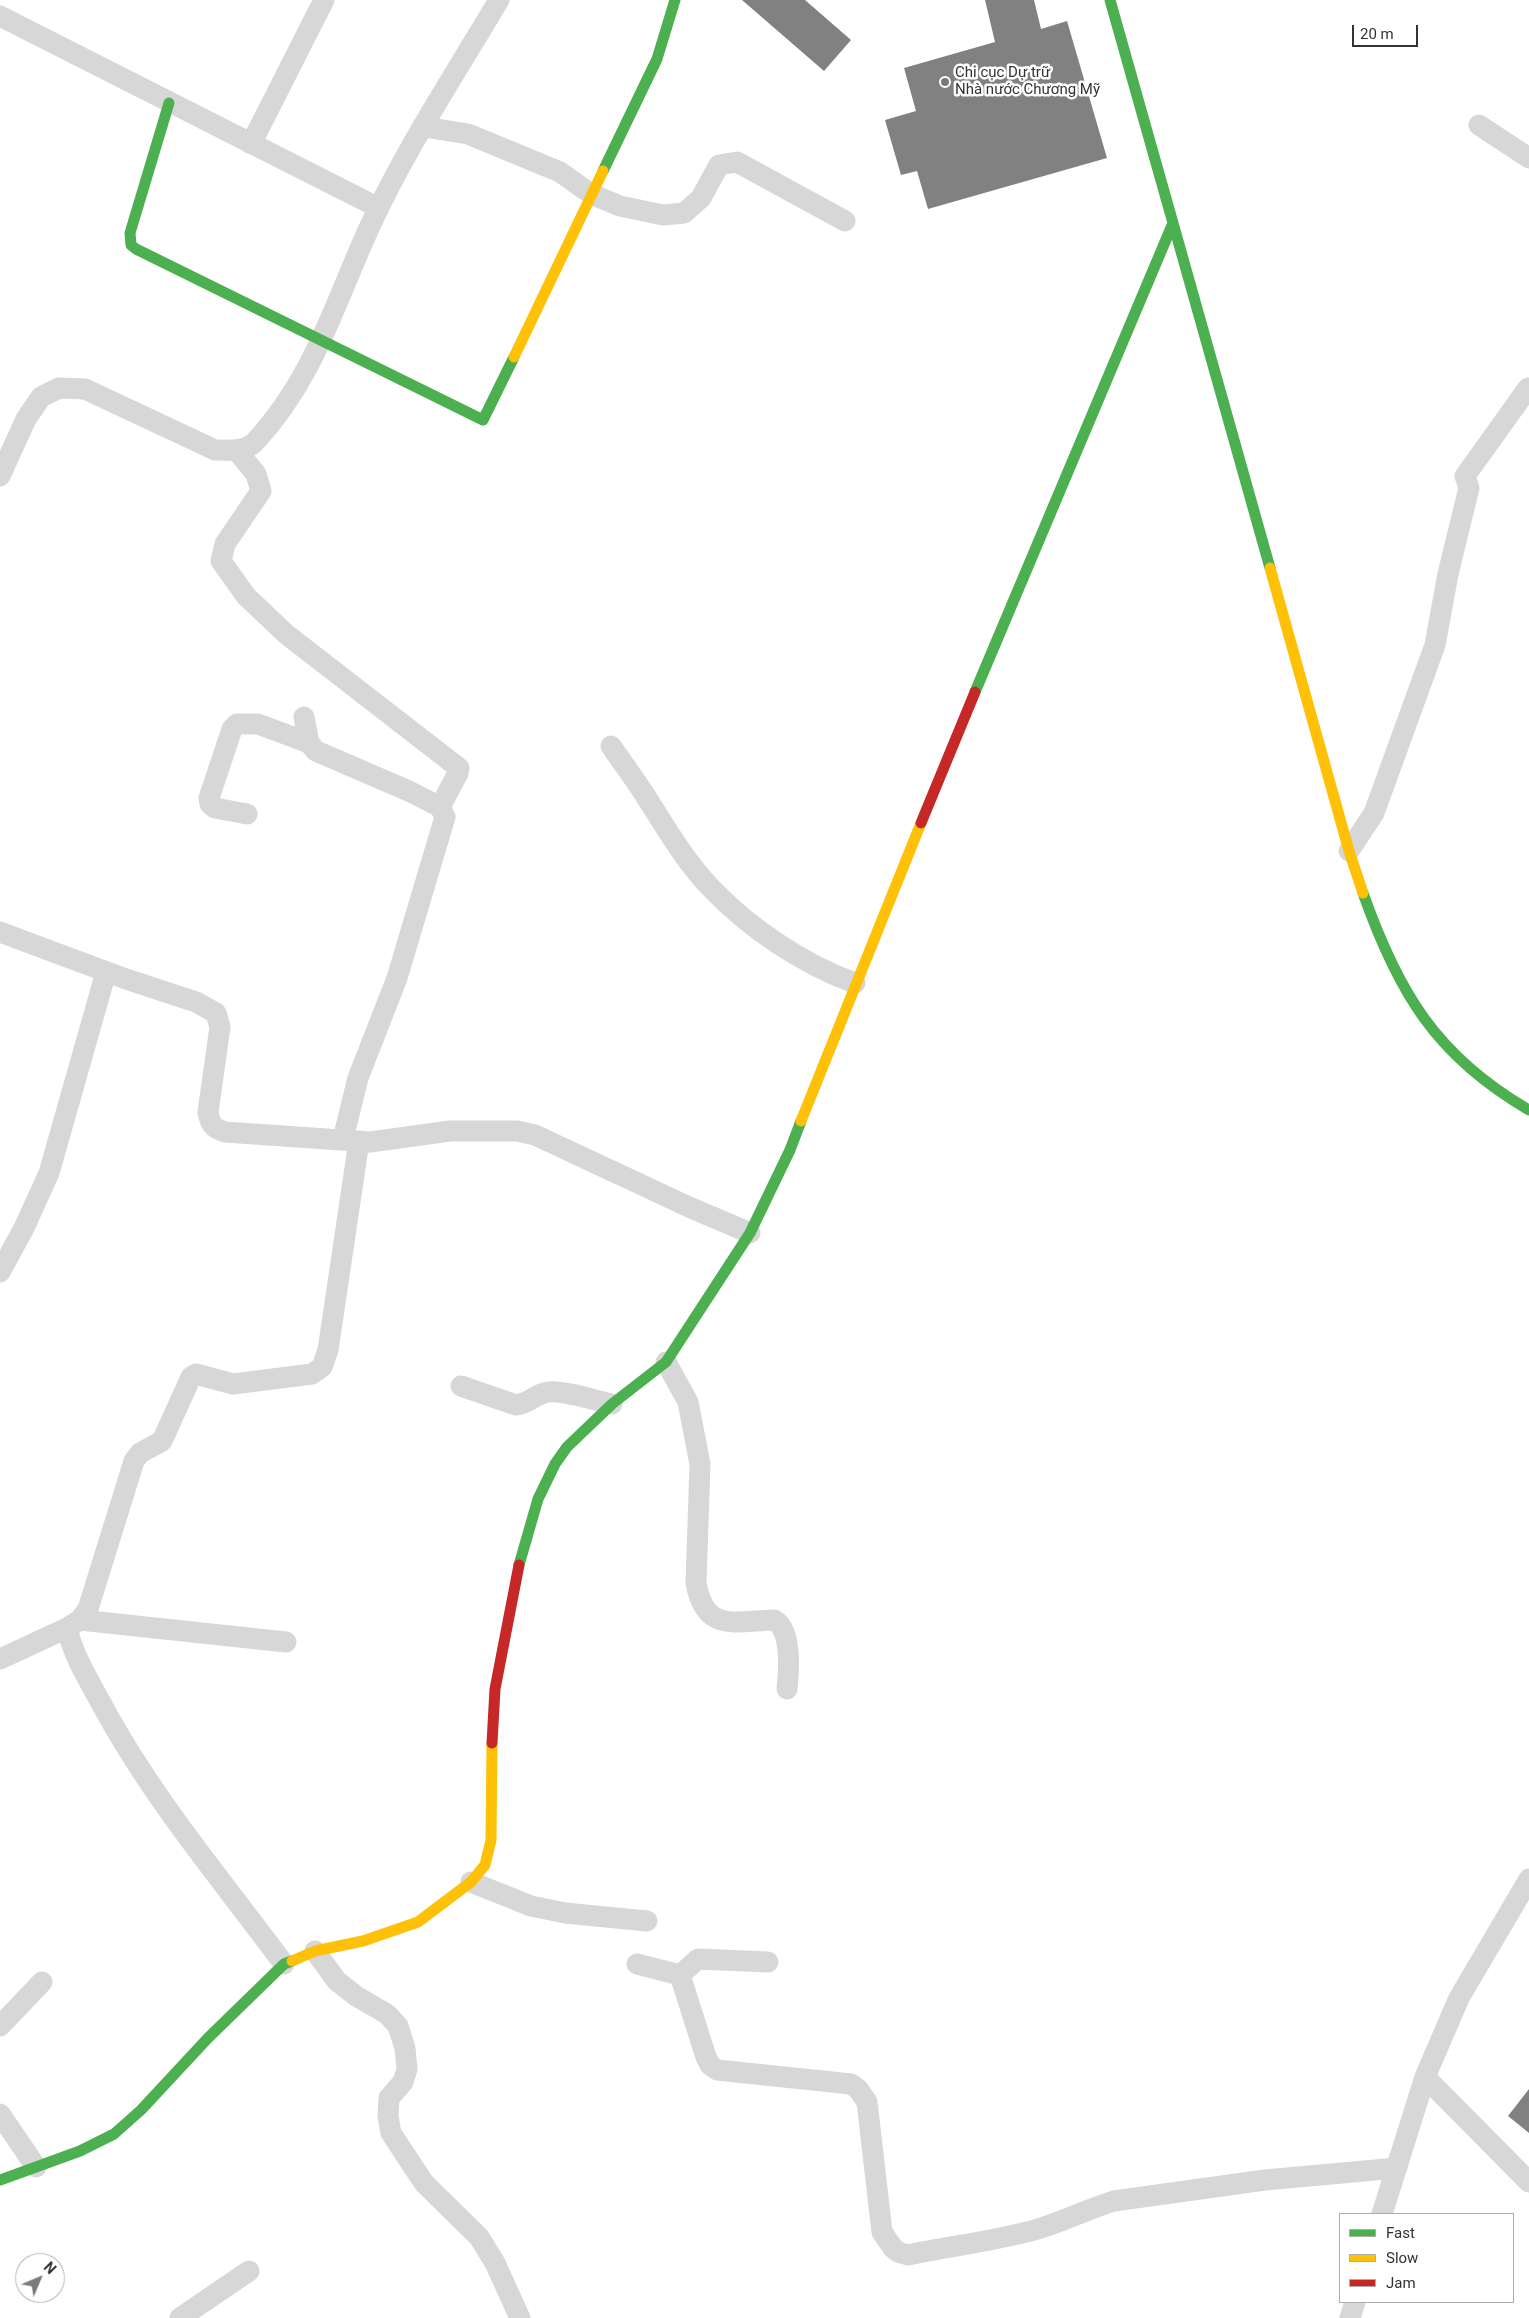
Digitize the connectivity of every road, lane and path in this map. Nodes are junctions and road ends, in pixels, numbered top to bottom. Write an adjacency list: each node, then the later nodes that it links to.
1 (324, 0): 9 (street)
2 (499, 0): 8 (street)
3 (675, 0): 11 (main road)
4 (1110, 0): 14 (main road)
5 (0, 16): 6 (street)
6 (169, 103): 9 (street); 15 (main road)
7 (1479, 125): 10 (street)
8 (424, 127): 11 (street); 12 (street)
9 (251, 144): 12 (street)
10 (1529, 158)
11 (591, 194): 13 (street); 15 (main road)
12 (379, 208): 15 (street)
13 (845, 221)
14 (1173, 223): 25 (main road); 28 (main road)
15 (322, 341): 17 (street)
16 (1528, 388): 25 (street)
17 (237, 451): 18 (street); 23 (street)
18 (5, 453): 19 (street)
19 (0, 476)
20 (304, 717): 21 (street)
21 (309, 743): 23 (street); 24 (street)
22 (611, 746): 28 (street)
23 (440, 807): 30 (street)
24 (247, 814)
25 (1349, 851): 29 (main road)
26 (0, 932): 27 (street)
27 (106, 972): 30 (street); 32 (street)
28 (855, 983): 31 (main road)
29 (1529, 1110)
30 (351, 1140): 31 (street); 36 (street)
31 (750, 1233): 33 (main road)
32 (0, 1272)
33 (666, 1362): 35 (main road); 39 (street)
34 (461, 1386): 35 (street)
35 (612, 1404): 41 (main road)
36 (73, 1624): 37 (street); 38 (street); 45 (street)
37 (286, 1642)
38 (0, 1659)
39 (787, 1689)
40 (1529, 1879): 50 (street)
41 (471, 1882): 42 (street); 43 (main road)
42 (647, 1921)
43 (315, 1951): 45 (main road); 60 (street)
44 (768, 1962): 47 (street)
45 (284, 1964): 52 (main road)
46 (637, 1964): 47 (street)
47 (680, 1976): 53 (street)
48 (42, 1982): 49 (street)
49 (0, 2026)
50 (1425, 2077): 53 (street); 55 (street)
51 (0, 2114): 52 (street)
52 (36, 2167): 54 (main road)
53 (1397, 2168): 56 (street)
54 (0, 2180)
55 (1529, 2182)
56 (1382, 2213)
57 (249, 2271): 59 (street)
58 (1355, 2303): 61 (street)
59 (180, 2318)
60 (520, 2318)
61 (1350, 2318)

